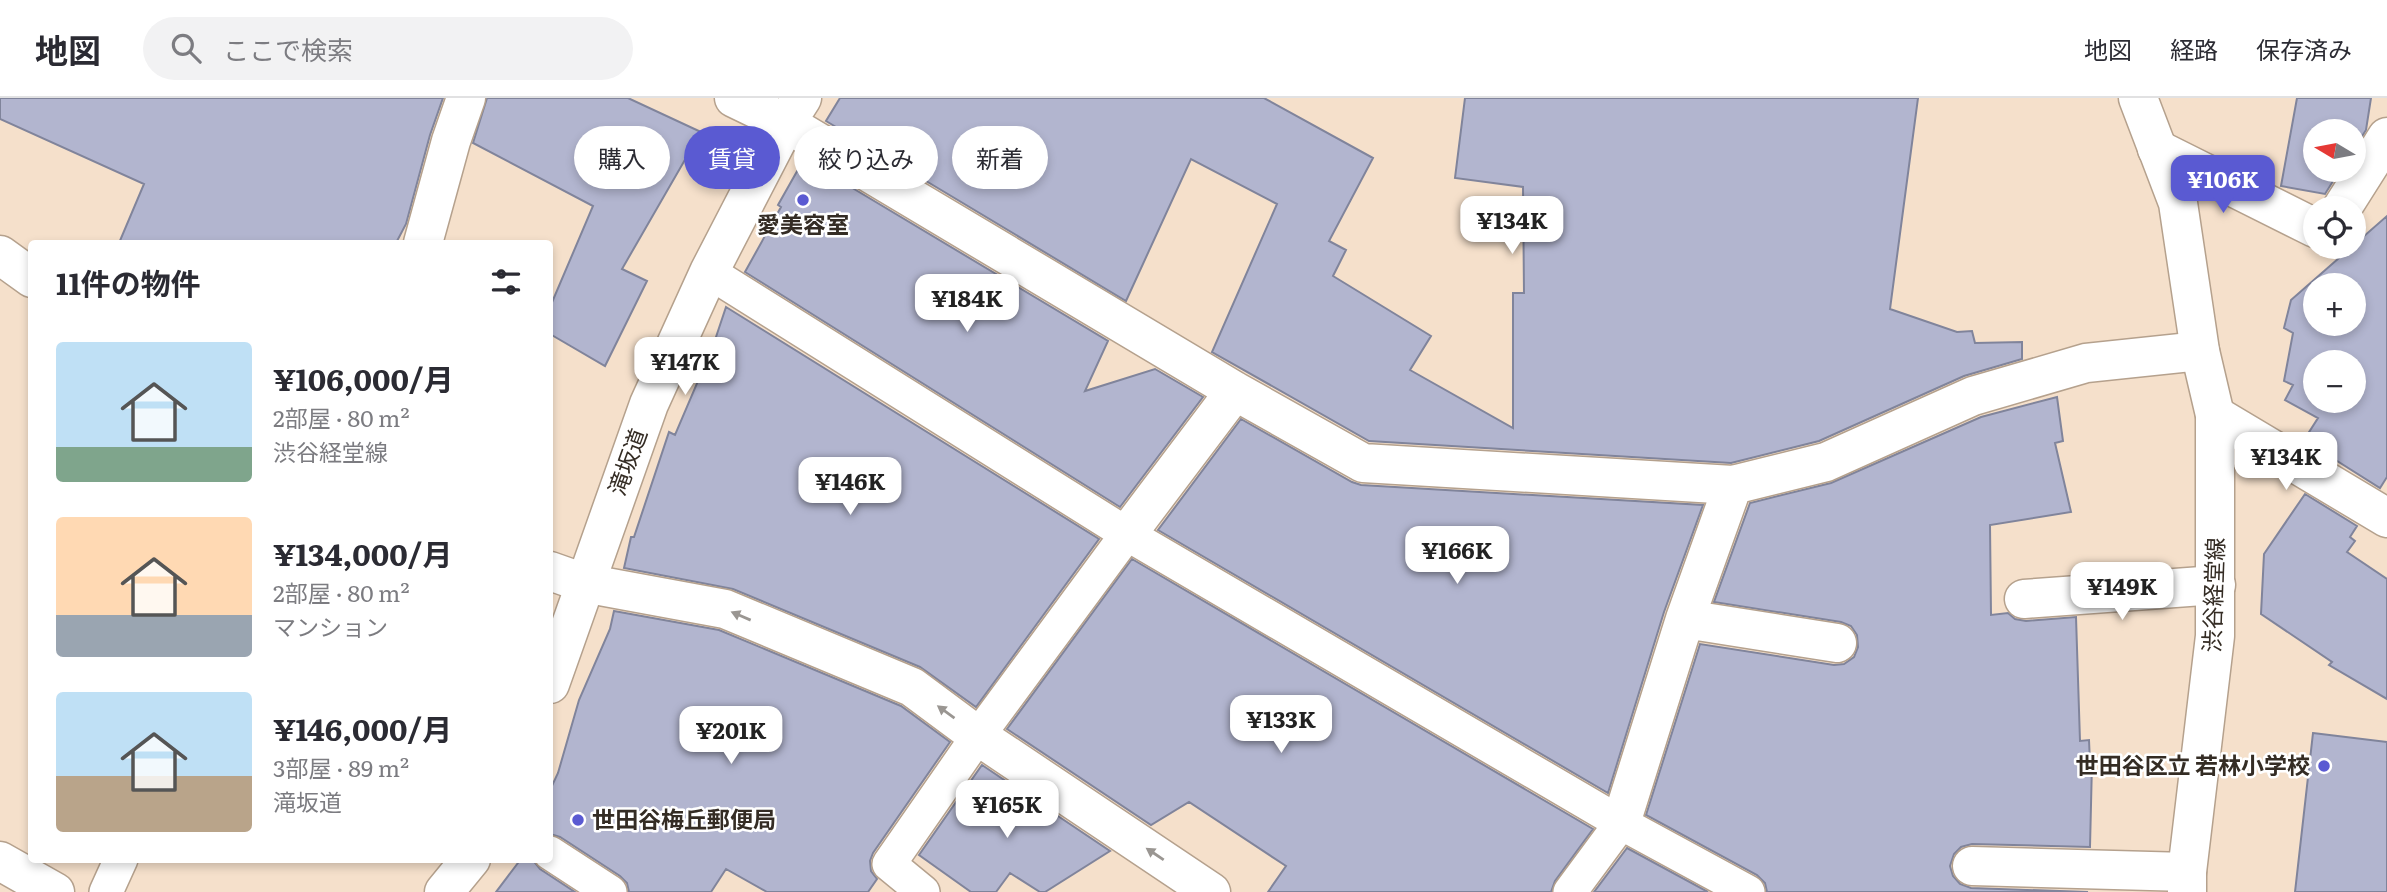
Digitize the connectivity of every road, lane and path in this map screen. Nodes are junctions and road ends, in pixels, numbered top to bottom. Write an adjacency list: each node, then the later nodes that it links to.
1 (466, 98): 9 (street)
2 (734, 98): 4 (street)
3 (2138, 98): 6 (street, 渋谷経堂線)
4 (794, 110): 11 (street, 滝坂道); 14 (street)
5 (2387, 137): 7 (street)
6 (2157, 149): 8 (street); 13 (street, 渋谷経堂線)
7 (2350, 196)
8 (2303, 222)
9 (425, 240)
10 (0, 255): 12 (street)
11 (709, 272): 18 (lane); 19 (street, 滝坂道)
12 (28, 275)
13 (2200, 351): 15 (street, 渋谷経堂線); 16 (street)
14 (1235, 391): 16 (street); 18 (street)
15 (2216, 415): 17 (street); 20 (street, 渋谷経堂線)
16 (1732, 485): 22 (street)
17 (2387, 518)
18 (1128, 534): 25 (lane); 26 (lane)
19 (567, 577): 24 (street, 滝坂道); 25 (street, one-way to 19)
20 (2216, 585): 21 (street); 32 (street, 渋谷経堂線)
21 (2024, 599)
22 (1685, 619): 23 (street); 26 (street)
23 (1837, 643)
24 (553, 665)
25 (978, 736): 37 (lane); 38 (street, one-way to 25)
26 (1621, 823): 39 (lane); 40 (lane)
27 (553, 855): 36 (lane)
28 (0, 861): 33 (street)
29 (119, 863): 34 (lane)
30 (468, 863): 35 (street)
31 (1972, 866): 32 (street)
32 (2187, 882)
33 (55, 892)
34 (106, 892)
35 (444, 892)
36 (610, 892)
37 (923, 892)
38 (1211, 892)
39 (1570, 892)
40 (1748, 892)

